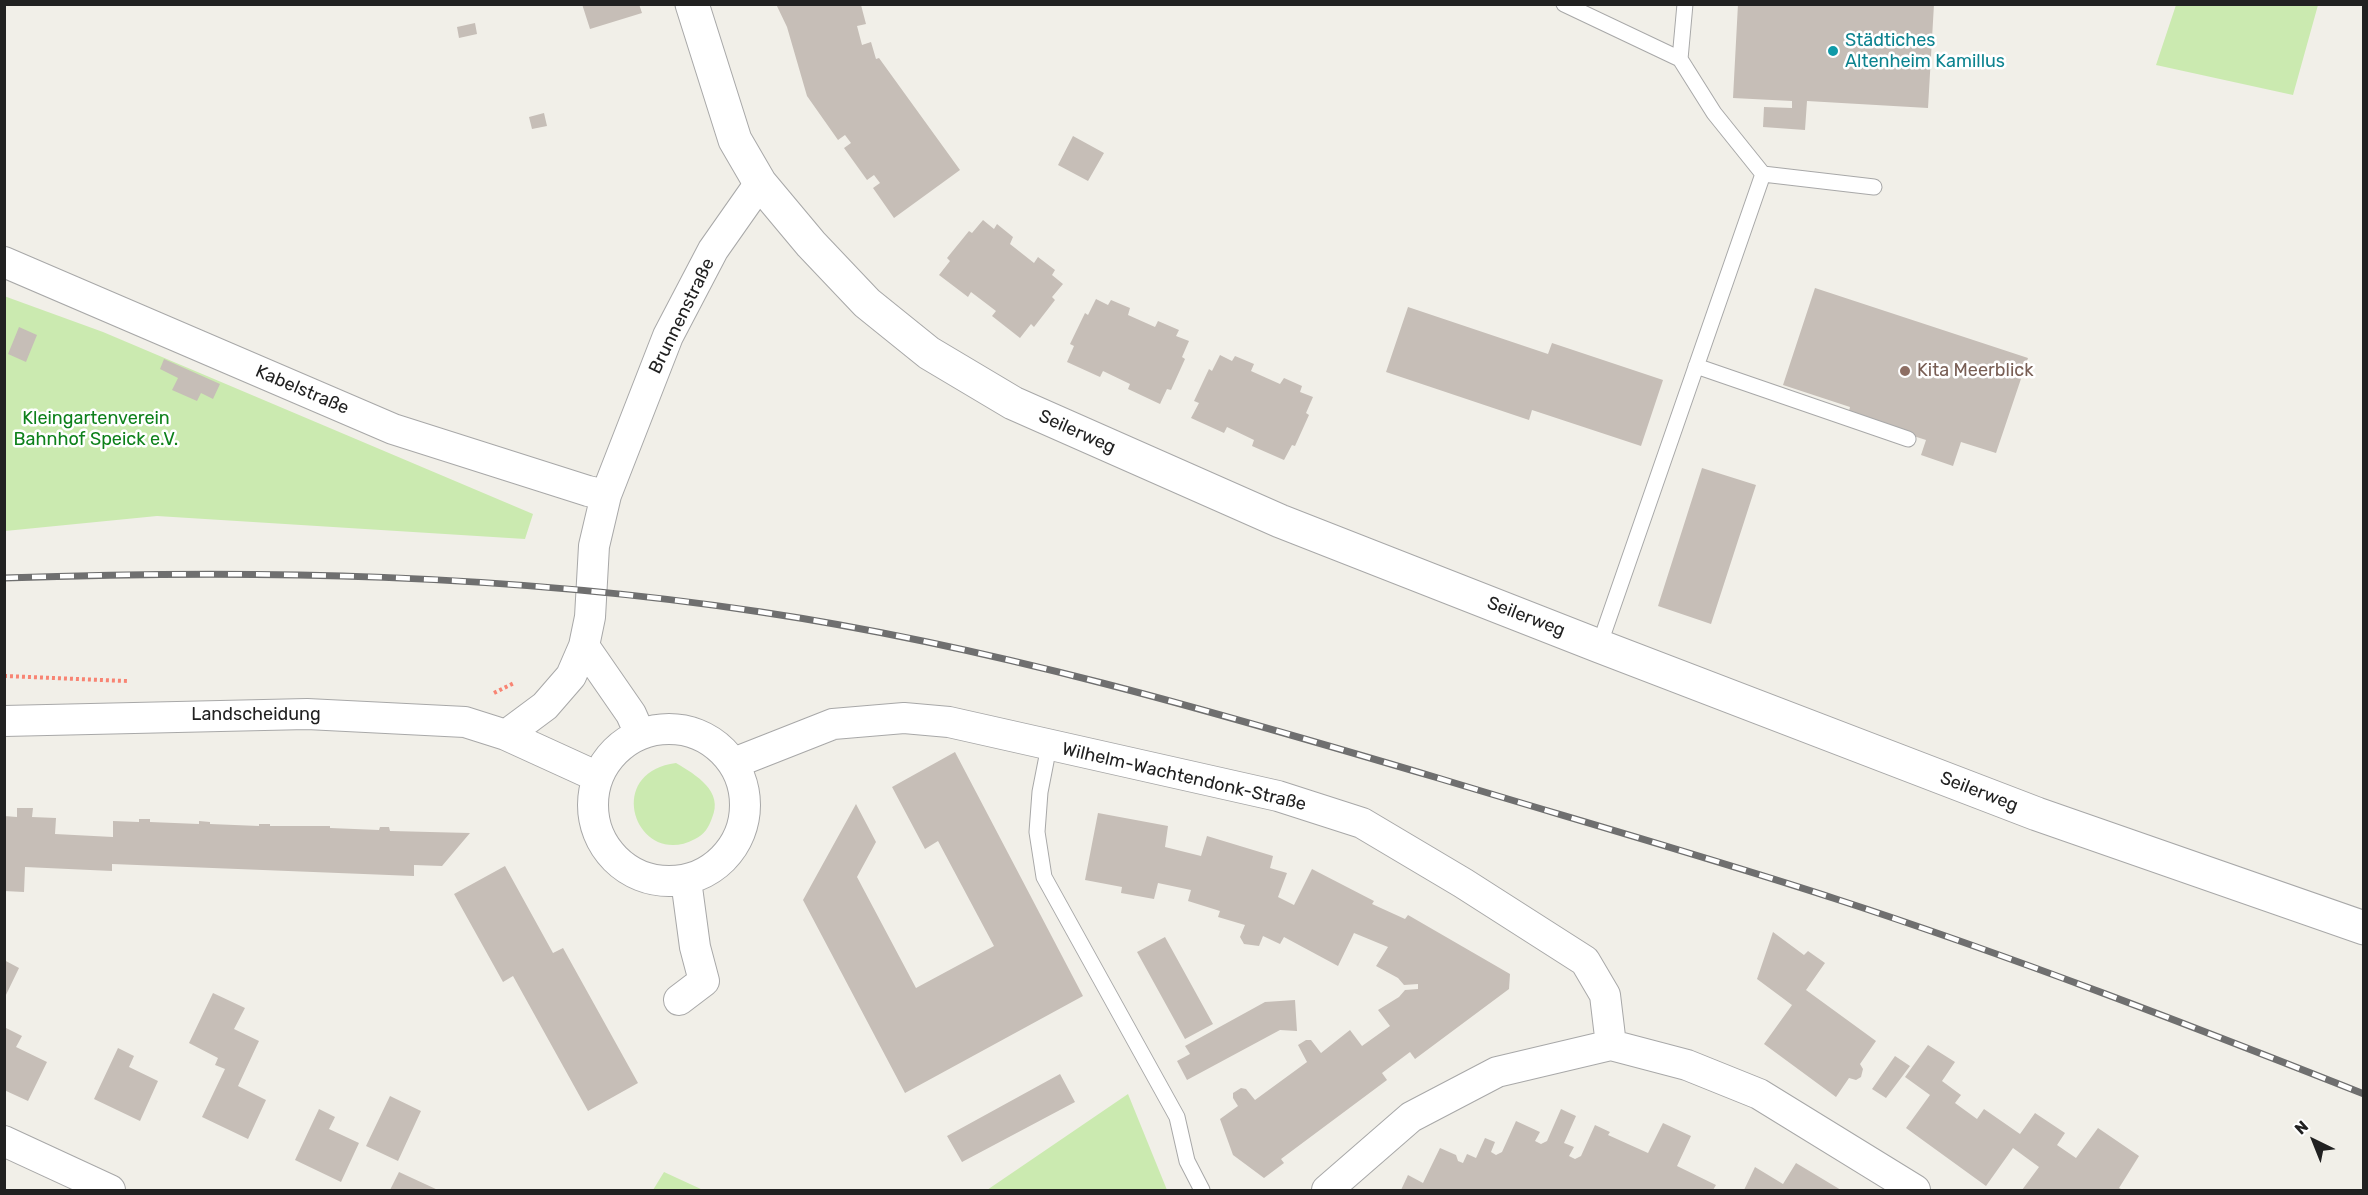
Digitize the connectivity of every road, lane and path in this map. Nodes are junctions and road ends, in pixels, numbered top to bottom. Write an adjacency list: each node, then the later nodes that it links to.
1 (692, 4): 6 (street)
2 (1564, 4): 4 (lane)
3 (1685, 4): 4 (lane)
4 (1680, 59): 5 (lane)
5 (1763, 174): 7 (lane); 9 (lane)
6 (760, 183): 11 (street, Brunnenstraße); 13 (street, Seilerweg)
7 (1874, 187)
8 (4, 262): 11 (street, Kabelstraße)
9 (1696, 366): 10 (lane); 13 (lane)
10 (1908, 439)
11 (606, 495): 12 (street, Brunnenstraße)
12 (584, 646): 19 (street); 20 (street, Brunnenstraße)
13 (1599, 646): 25 (street, Seilerweg)
14 (4, 675): 16 (path)
15 (523, 677): 17 (path)
16 (134, 681)
17 (486, 693)
18 (4, 721): 20 (street, Landscheidung)
19 (639, 732): 22 (street); 23 (street)
20 (506, 735): 23 (street, Landscheidung)
21 (1049, 746): 22 (street, Wilhelm-Wachtendonk-Straße); 27 (street, Wilhelm-Wachtendonk-Straße); 30 (lane)
22 (734, 763): 24 (street)
23 (598, 777): 24 (street)
24 (686, 880): 26 (street)
25 (2364, 928)
26 (679, 1000)
27 (1611, 1045): 31 (street); 32 (street)
28 (4, 1141): 29 (street)
29 (110, 1191)
30 (1202, 1191)
31 (1327, 1191)
32 (1915, 1191)

